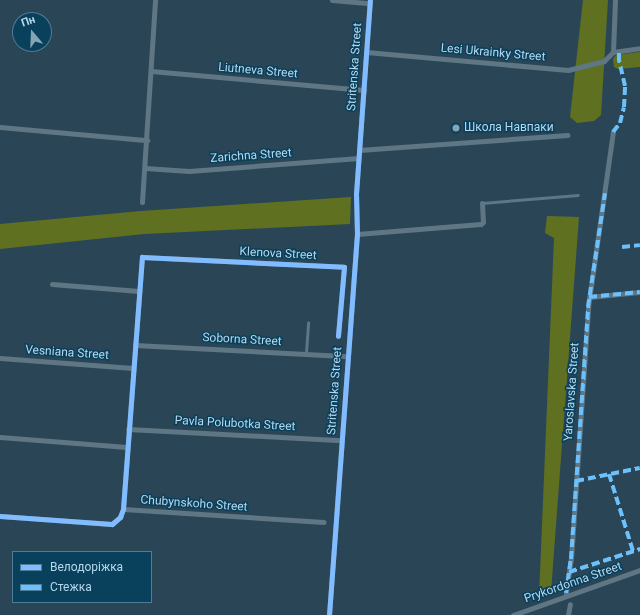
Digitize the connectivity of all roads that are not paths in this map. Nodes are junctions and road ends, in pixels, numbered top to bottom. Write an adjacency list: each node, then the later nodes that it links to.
1 (155, 0): 8 (street)
2 (332, 0): 4 (street)
3 (615, 0): 7 (street)
4 (370, 1): 6 (street, Stritenska Street)
5 (640, 48): 7 (street)
6 (366, 52): 7 (street, Lesi Ukrainky Street); 9 (street, Stritenska Street)
7 (612, 52)
8 (151, 71): 9 (street, Liutneva Street); 13 (street)
9 (364, 90): 14 (street, Stritenska Street)
10 (0, 127): 13 (street)
11 (613, 132): 24 (street, Yaroslavska Street)
12 (567, 135): 14 (street)
13 (147, 140): 16 (street)
14 (360, 150): 15 (street, Stritenska Street)
15 (359, 158): 16 (street, Zarichna Street); 20 (street, Stritenska Street)
16 (145, 168): 18 (street)
17 (578, 195): 19 (lane)
18 (142, 202)
19 (482, 203): 20 (street)
20 (357, 234): 29 (street, Stritenska Street)
21 (52, 284): 22 (street)
22 (140, 291): 26 (street, Klenova Street); 27 (street)
23 (640, 292): 24 (street)
24 (589, 297): 40 (street, Yaroslavska Street)
25 (308, 323): 28 (lane)
26 (338, 336)
27 (135, 345): 28 (street, Soborna Street); 31 (street)
28 (306, 353): 29 (street, Soborna Street)
29 (348, 356): 34 (street, Stritenska Street)
30 (0, 358): 31 (street, Vesniana Street)
31 (133, 368): 32 (street)
32 (128, 429): 34 (street, Pavla Polubotka Street); 35 (street)
33 (0, 437): 35 (street)
34 (342, 440): 42 (street, Stritenska Street)
35 (127, 447): 36 (street)
36 (123, 509): 37 (street, Chubynskoho Street); 38 (street, Chubynskoho Street)
37 (0, 516)
38 (324, 522)
39 (640, 570): 43 (street, Prykordonna Street)
40 (566, 593)
41 (570, 604): 44 (street)
42 (329, 615)
43 (513, 615)
44 (568, 615)

